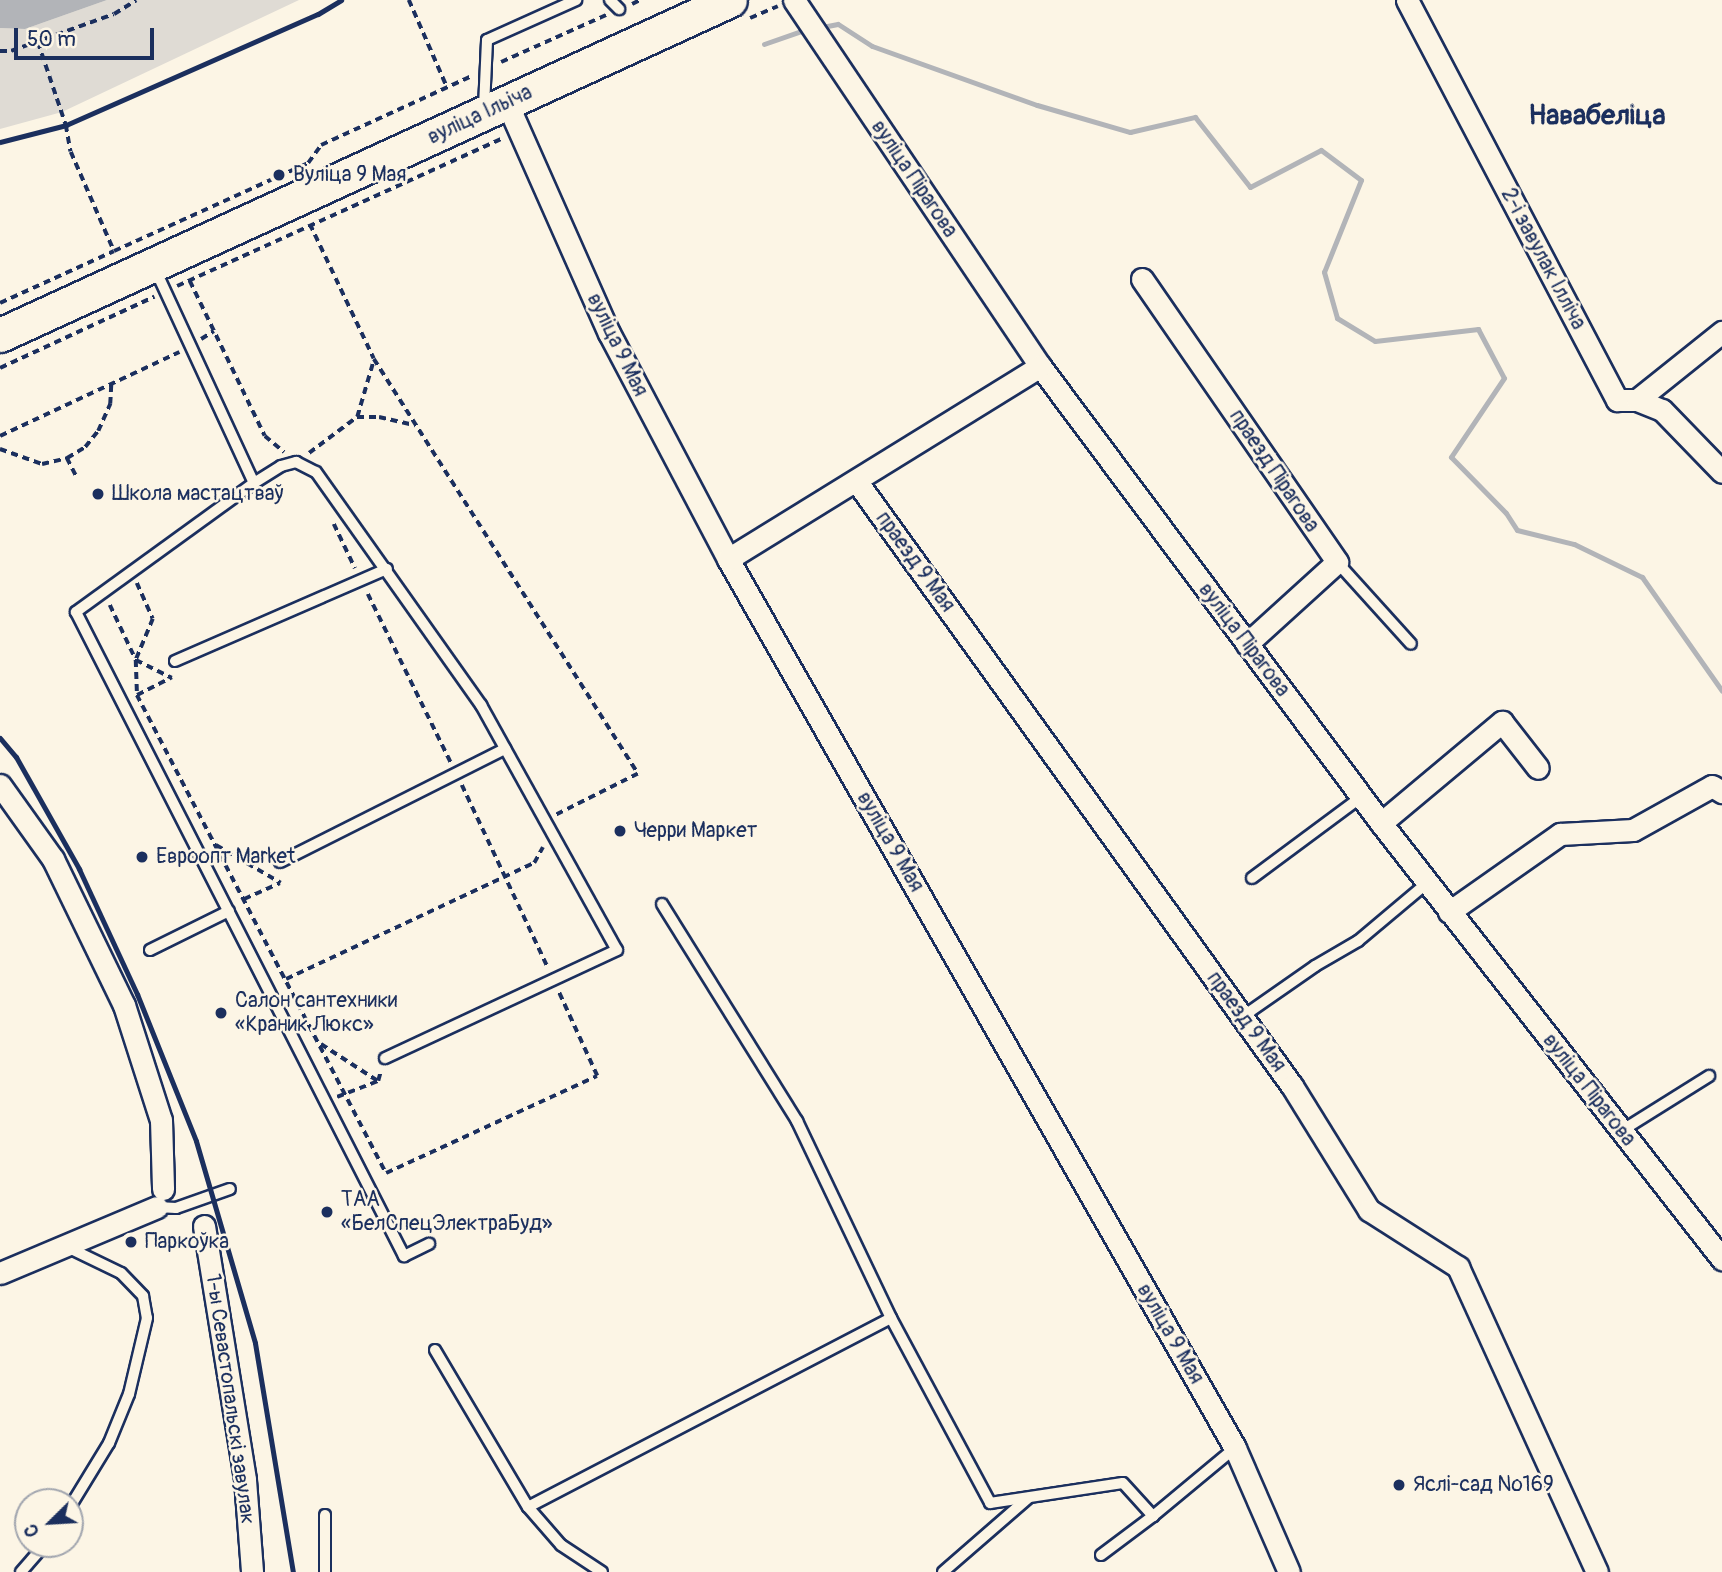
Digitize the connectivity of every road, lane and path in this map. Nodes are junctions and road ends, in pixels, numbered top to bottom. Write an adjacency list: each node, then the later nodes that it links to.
1 (136, 0): 10 (path)
2 (409, 0): 13 (path)
3 (576, 0): 12 (lane)
4 (610, 0): 9 (lane)
5 (640, 0): 9 (path)
6 (730, 0): 14 (main road, вуліца Ільіча)
7 (1407, 0): 29 (street, 2-і завулак Ілліча)
8 (799, 8): 26 (street, вуліца Пірагова)
9 (619, 9): 12 (path)
10 (38, 42): 11 (path); 16 (path)
11 (0, 51)
12 (485, 70): 13 (path); 14 (lane)
13 (447, 87): 16 (path)
14 (503, 116): 15 (path); 17 (main road, вуліца Ільіча); 41 (street, вуліца 9 Мая)
15 (310, 224): 19 (path); 25 (path)
16 (114, 251): 20 (path)
17 (160, 278): 19 (path); 23 (main road, вуліца Ільіча); 24 (lane); 27 (path)
18 (1142, 279): 42 (street, праезд Пірагова)
19 (190, 281): 21 (path)
20 (0, 303)
21 (214, 331): 24 (path); 35 (path)
22 (1722, 332): 29 (street)
23 (0, 335)
24 (191, 347): 28 (path); 39 (lane)
25 (374, 359): 30 (path); 31 (path)
26 (1040, 366): 38 (street); 47 (street, вуліца Пірагова)
27 (0, 368)
28 (111, 385): 32 (path); 34 (path)
29 (1637, 400): 36 (street, 2-і завулак Ілліча)
30 (357, 417): 31 (path); 35 (path)
31 (417, 426): 59 (path)
32 (0, 436)
33 (0, 449): 34 (path)
34 (67, 458): 37 (path)
35 (296, 462): 39 (lane); 43 (lane)
36 (1722, 472)
37 (76, 476)
38 (857, 482): 41 (street); 75 (street, праезд 9 Мая)
39 (254, 483): 44 (lane)
40 (332, 521): 45 (path)
41 (728, 559): 91 (street, вуліца 9 Мая)
42 (1337, 562): 47 (street); 48 (lane)
43 (387, 569): 45 (lane); 53 (lane)
44 (132, 570): 46 (lane); 49 (path)
45 (361, 580): 50 (lane); 55 (path)
46 (104, 591): 49 (path); 70 (lane)
47 (1247, 644): 58 (street, вуліца Пірагова)
48 (1411, 644)
49 (136, 660): 51 (path); 52 (path)
50 (175, 661): 51 (path)
51 (172, 678): 52 (path)
52 (137, 695): 62 (path)
53 (505, 749): 55 (lane); 59 (lane)
54 (1538, 768): 60 (street)
55 (456, 774): 63 (lane); 64 (path)
56 (0, 785): 83 (street)
57 (1722, 792): 71 (street)
58 (1361, 797): 60 (street, вуліца Пірагова); 65 (lane)
59 (545, 821): 61 (lane)
60 (1381, 823): 67 (street, вуліца Пірагова)
61 (551, 833): 64 (path); 74 (lane)
62 (215, 845): 66 (path); 68 (path)
63 (280, 862): 66 (path)
64 (505, 876): 73 (path); 74 (path)
65 (1252, 878)
66 (281, 883): 68 (path)
67 (1427, 883): 71 (street, вуліца Пірагова); 75 (lane)
68 (244, 899): 73 (path)
69 (662, 904): 89 (lane)
70 (229, 911): 72 (lane); 85 (lane)
71 (1450, 912): 81 (street, вуліца Пірагова)
72 (150, 950)
73 (285, 979): 76 (path)
74 (553, 980): 77 (lane); 80 (path)
75 (1242, 1017): 105 (street, праезд 9 Мая)
76 (318, 1042): 79 (path); 80 (path)
77 (385, 1058): 79 (path)
78 (1709, 1076): 81 (lane)
79 (378, 1081): 80 (path)
80 (345, 1094)
81 (1621, 1131): 87 (street, вуліца Пірагова)
82 (230, 1189): 83 (lane)
83 (160, 1198): 86 (street)
84 (204, 1226): 100 (street, 1-ы Севастопальскі завулак)
85 (429, 1244)
86 (65, 1246): 88 (street); 92 (lane)
87 (1722, 1259)
88 (0, 1273)
89 (891, 1318): 93 (lane); 94 (lane)
90 (435, 1350): 94 (lane)
91 (1235, 1448): 96 (lane); 104 (street, вуліца 9 Мая)
92 (81, 1488)
93 (1028, 1497): 96 (lane); 103 (lane)
94 (528, 1507): 102 (lane)
95 (325, 1516): 101 (lane)
96 (1153, 1516): 97 (lane)
97 (1101, 1555)
98 (33, 1558): 99 (lane)
99 (21, 1572)
100 (252, 1572)
101 (325, 1572)
102 (602, 1572)
103 (943, 1572)
104 (1289, 1572)
105 (1597, 1572)

